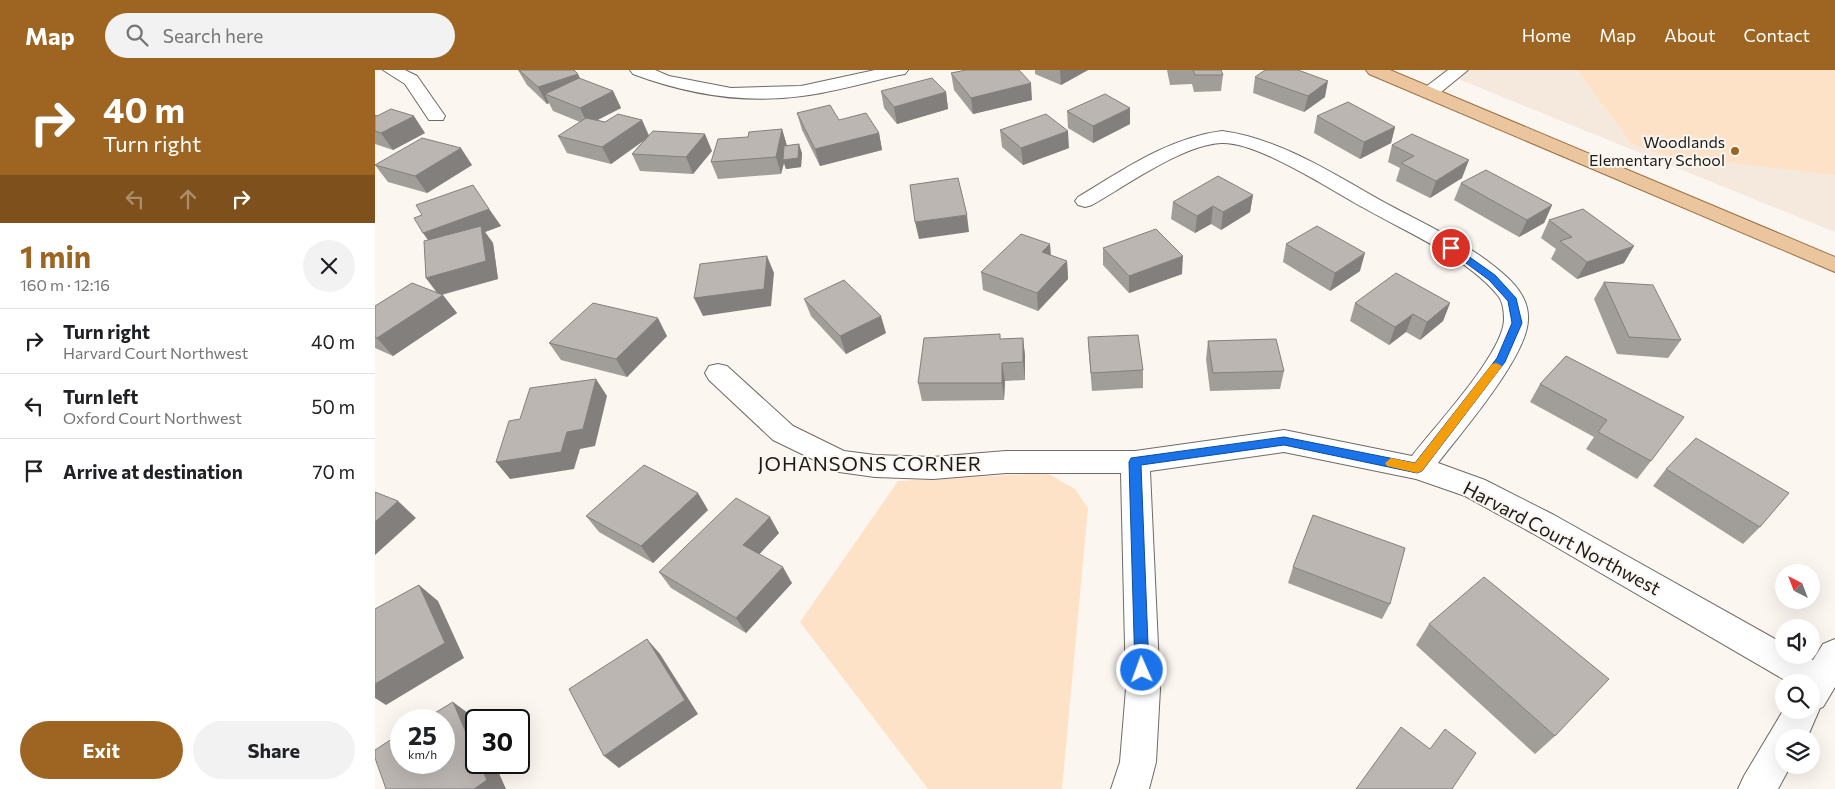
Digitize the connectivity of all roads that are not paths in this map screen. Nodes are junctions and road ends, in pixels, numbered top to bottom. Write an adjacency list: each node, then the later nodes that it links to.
1 (392, 70): 7 (street)
2 (639, 70): 3 (street)
3 (899, 70)
4 (1375, 70): 6 (main road)
5 (1459, 70): 6 (street)
6 (1429, 93): 9 (main road)
7 (436, 116)
8 (1085, 200): 12 (street)
9 (1835, 265)
10 (718, 373): 11 (street, Harvard Court Northwest)
11 (1135, 462): 12 (street, Harvard Court Northwest); 15 (street)
12 (1417, 468): 13 (street, Harvard Court Northwest)
13 (1797, 674)
14 (1775, 758): 16 (street)
15 (1130, 789)
16 (1757, 789)

